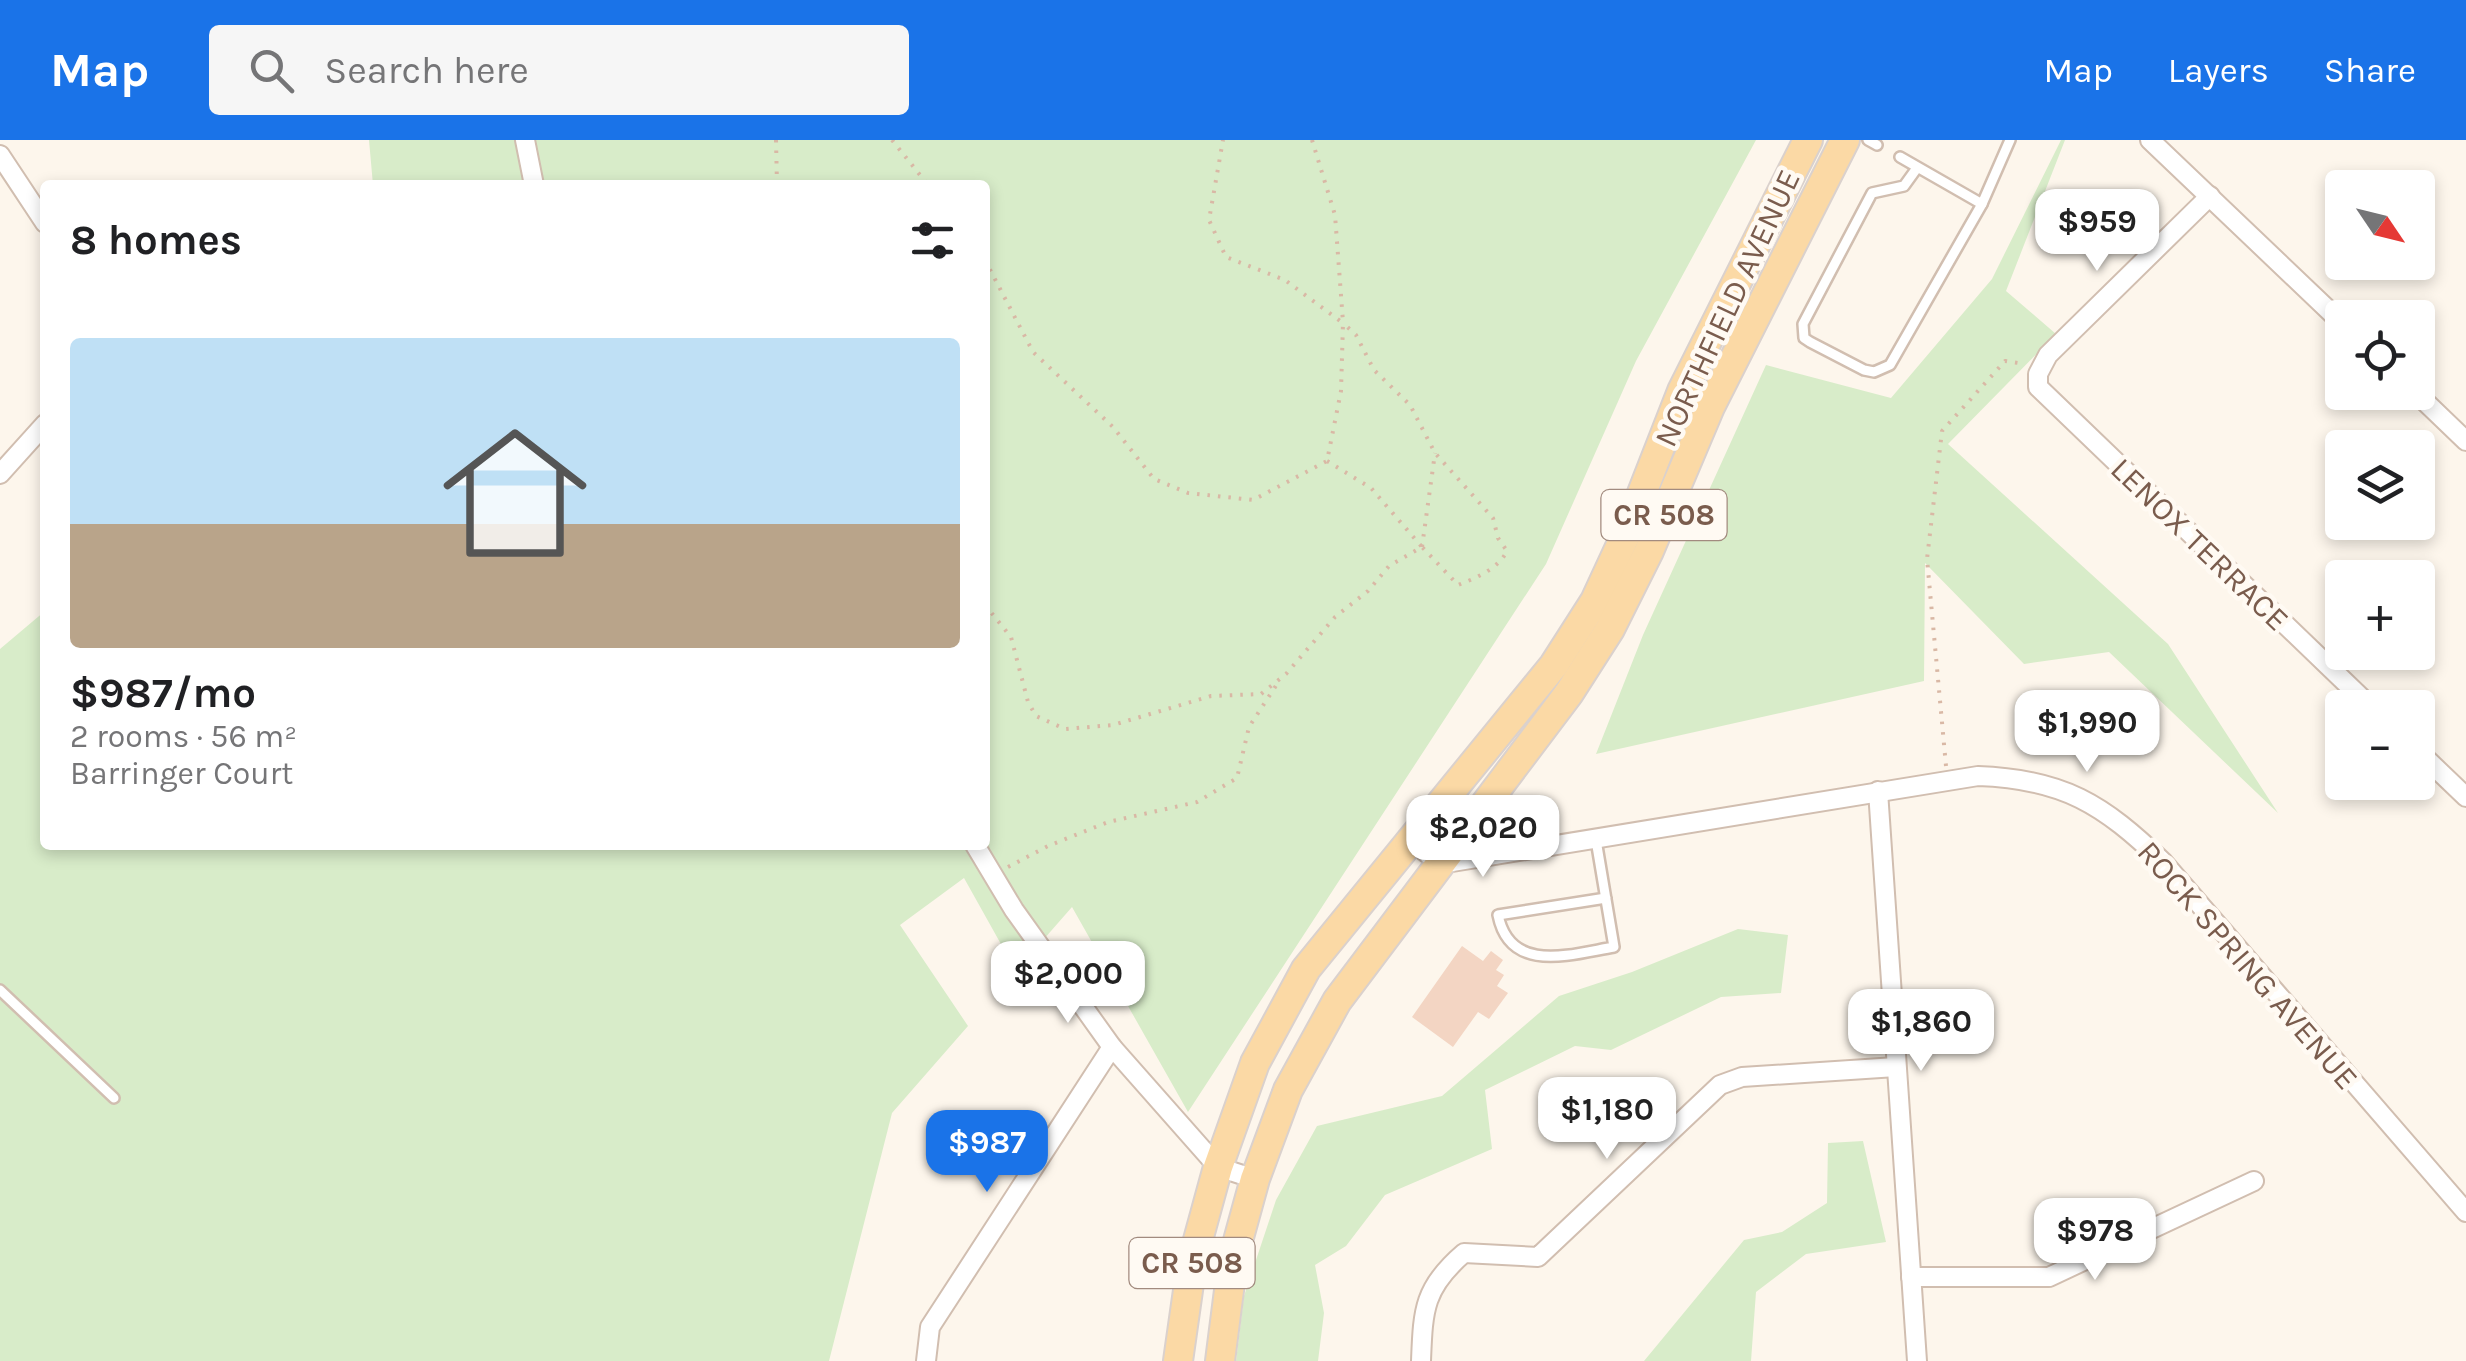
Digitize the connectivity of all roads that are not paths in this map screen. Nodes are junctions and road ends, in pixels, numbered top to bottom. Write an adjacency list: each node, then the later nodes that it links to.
1 (524, 140): 9 (street)
2 (1808, 140): 24 (main road, NORTHFIELD AVENUE / CR 508)
3 (1846, 140): 22 (main road, NORTHFIELD AVENUE / CR 508)
4 (2010, 140): 11 (lane)
5 (2150, 140): 10 (street)
6 (0, 155): 12 (street)
7 (1900, 158): 8 (lane)
8 (1917, 168): 11 (lane); 11 (lane)
9 (533, 180)
10 (2210, 196): 13 (street); 18 (street, LENOX TERRACE)
11 (1982, 204)
12 (40, 215)
13 (2325, 307)
14 (2434, 410): 16 (street)
15 (40, 430): 17 (street)
16 (2466, 441)
17 (0, 474)
18 (2353, 690)
19 (2435, 767): 21 (street)
20 (1878, 791): 23 (street, ROCK SPRING AVENUE); 31 (street); 36 (street, ROCK SPRING AVENUE)
21 (2466, 797)
22 (1474, 817): 26 (street); 27 (main road, NORTHFIELD AVENUE / CR 508)
23 (1596, 837): 26 (street, ROCK SPRING AVENUE); 28 (lane)
24 (1412, 840): 27 (street); 33 (main road, NORTHFIELD AVENUE / CR 508)
25 (978, 850): 30 (street)
26 (1519, 850): 27 (street, ROCK SPRING AVENUE)
27 (1440, 864): 34 (main road, NORTHFIELD AVENUE / CR 508)
28 (1606, 898): 28 (lane)
29 (0, 990): 32 (lane)
30 (1112, 1046): 33 (street); 38 (street)
31 (1896, 1066): 37 (street); 41 (street)
32 (114, 1098)
33 (1218, 1167): 34 (street); 39 (main road, NORTHFIELD AVENUE / CR 508)
34 (1256, 1178): 40 (main road, NORTHFIELD AVENUE / CR 508)
35 (2254, 1180): 37 (street)
36 (2466, 1212)
37 (1910, 1277): 42 (street)
38 (926, 1361)
39 (1178, 1361)
40 (1220, 1361)
41 (1421, 1361)
42 (1916, 1361)

